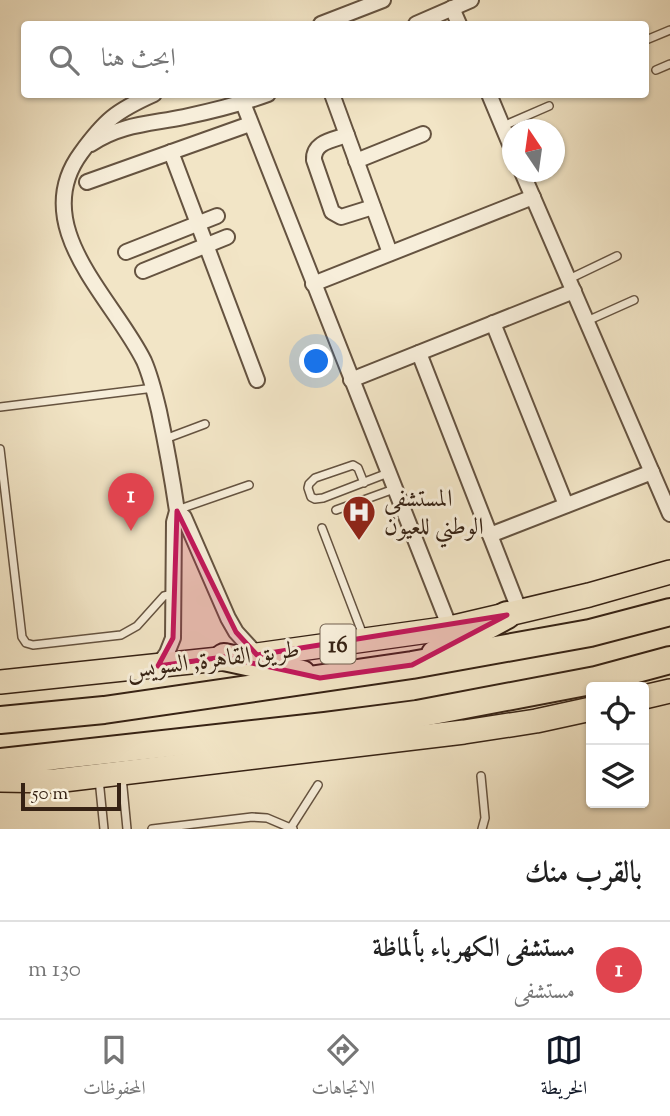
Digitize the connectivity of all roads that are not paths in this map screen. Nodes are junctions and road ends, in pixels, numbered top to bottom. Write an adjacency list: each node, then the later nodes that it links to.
1 (383, 0): 4 (street)
2 (471, 0): 3 (street)
3 (452, 8): 5 (street); 6 (street)
4 (329, 21)
5 (423, 21)
6 (458, 21)
7 (670, 30): 8 (lane)
8 (649, 39)
9 (670, 64): 10 (lane)
10 (656, 70)
11 (145, 98): 22 (street)
12 (257, 98): 15 (street)
13 (333, 98): 21 (street)
14 (491, 98): 19 (street)
15 (243, 103): 18 (street); 22 (street)
16 (549, 106): 17 (lane)
17 (519, 119)
18 (250, 124): 23 (street); 39 (street)
19 (502, 124)
20 (423, 134): 24 (street)
21 (347, 135): 24 (street); 28 (street)
22 (82, 152): 47 (street)
23 (171, 152): 25 (street); 30 (street)
24 (356, 161): 28 (street)
25 (87, 182)
26 (526, 182): 27 (street)
27 (533, 197): 35 (street); 40 (street)
28 (373, 207): 35 (street)
29 (217, 216): 30 (street)
30 (198, 224): 31 (street); 33 (street)
31 (170, 235): 34 (street); 37 (street)
32 (227, 237): 33 (street)
33 (206, 245): 37 (street); 45 (street)
34 (126, 252)
35 (390, 253): 39 (street)
36 (617, 256): 40 (lane)
37 (179, 257): 38 (street)
38 (143, 271)
39 (313, 284): 46 (street)
40 (571, 285): 42 (street); 43 (street)
41 (634, 300): 42 (lane)
42 (587, 320): 52 (street)
43 (493, 323): 44 (street); 57 (street)
44 (419, 353): 46 (street); 62 (street)
45 (257, 380)
46 (351, 380): 53 (street)
47 (154, 388): 48 (lane); 50 (street)
48 (0, 407)
49 (205, 424): 50 (lane)
50 (165, 439): 59 (street)
51 (0, 449): 64 (lane)
52 (652, 472): 57 (street); 60 (street)
53 (388, 473): 54 (lane); 56 (street)
54 (363, 483): 54 (lane)
55 (249, 485): 59 (lane)
56 (394, 489): 58 (lane); 67 (street)
57 (566, 505): 62 (street)
58 (336, 510)
59 (177, 511): 64 (street); 69 (street)
60 (670, 514)
61 (322, 528): 68 (lane)
62 (490, 535): 66 (street)
63 (670, 572): 66 (main road, طريق القاهرة, السويس / 16)
64 (174, 594): 73 (street)
65 (670, 612): 72 (highway, طريق القاهرة, السويس / 16)
66 (514, 614): 67 (main road, طريق القاهرة, السويس / 16); 72 (highway, 16)
67 (450, 628): 68 (main road, طريق القاهرة, السويس / 16)
68 (365, 641): 69 (main road, طريق القاهرة, السويس / 16)
69 (257, 655): 70 (main road, طريق القاهرة, السويس / 16)
70 (224, 657): 73 (main road, طريق القاهرة, السويس / 16); 74 (highway, 16)
71 (670, 660): 80 (highway)
72 (412, 665): 74 (highway, طريق القاهرة, السويس / 16)
73 (158, 666): 75 (main road, طريق القاهرة, السويس / 16)
74 (320, 678): 79 (highway, طريق القاهرة, السويس / 16)
75 (0, 682)
76 (670, 691): 77 (main road)
77 (649, 696)
78 (586, 710): 81 (main road)
79 (0, 720)
80 (0, 762)
81 (121, 772): 82 (main road); 88 (lane)
82 (98, 775): 84 (main road); 87 (lane)
83 (481, 776): 91 (lane)
84 (0, 780)
85 (318, 785): 90 (lane)
86 (276, 826): 89 (lane); 90 (lane)
87 (104, 829)
88 (127, 829)
89 (152, 829)
90 (291, 829)
91 (482, 829)

